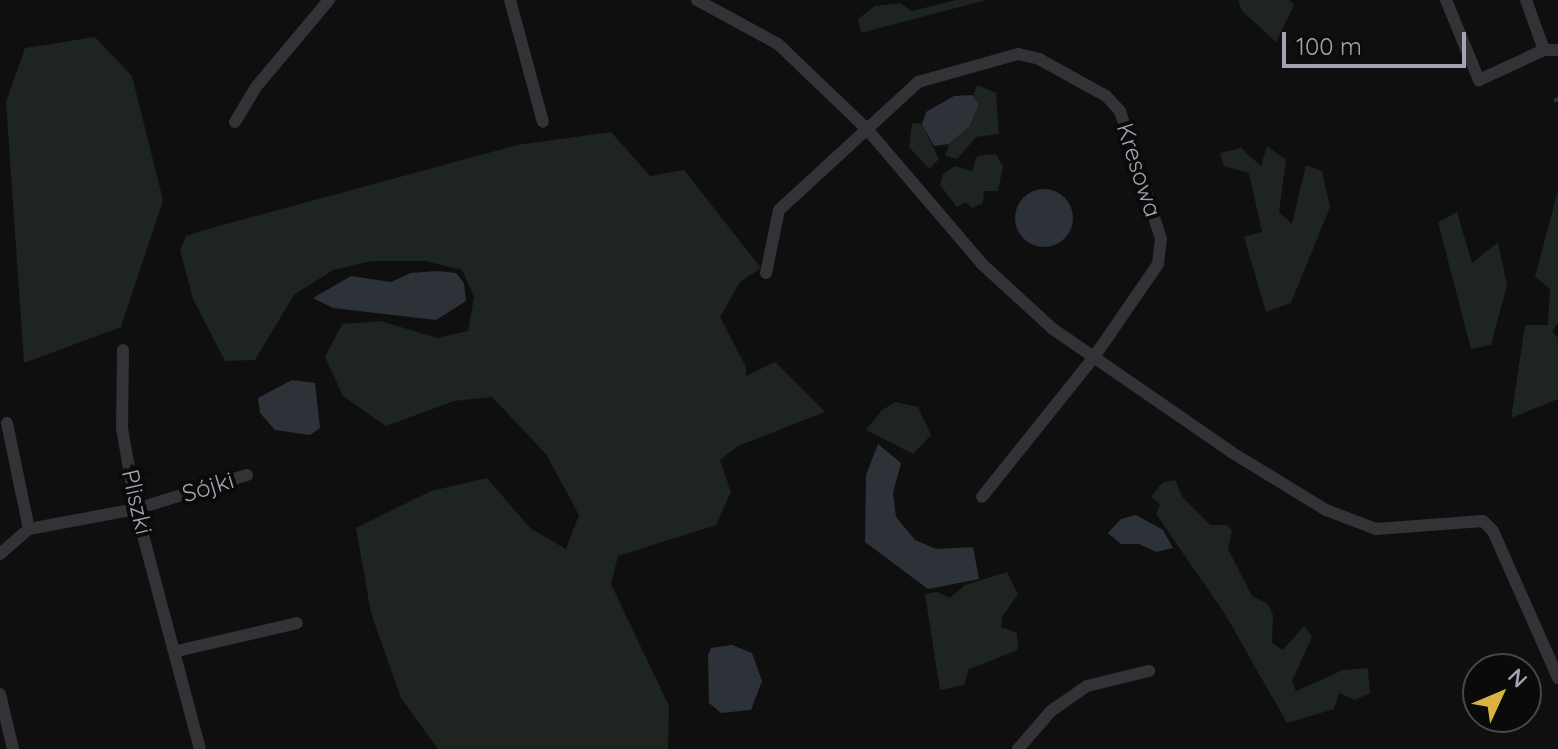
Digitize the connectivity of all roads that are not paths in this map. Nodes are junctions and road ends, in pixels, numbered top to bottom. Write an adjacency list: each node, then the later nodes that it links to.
1 (329, 0): 8 (street)
2 (510, 0): 9 (street)
3 (697, 0): 10 (street)
4 (1446, 0): 6 (street)
5 (1526, 0): 6 (street)
6 (1544, 50): 7 (street)
7 (1558, 50)
8 (235, 122)
9 (543, 122)
10 (866, 128): 11 (street, Kresowa); 13 (street); 13 (street, Kresowa)
11 (766, 273)
12 (123, 350): 17 (street, Pliszki)
13 (1094, 357): 16 (street, Kresowa); 23 (street)
14 (7, 423): 18 (street)
15 (247, 475): 17 (street, Sójki)
16 (982, 497)
17 (136, 509): 18 (street, Sójki); 21 (street, Pliszki)
18 (29, 529): 19 (street)
19 (0, 554)
20 (297, 623): 21 (street)
21 (177, 651): 26 (street, Pliszki)
22 (1149, 671): 27 (street)
23 (1558, 678)
24 (0, 694): 25 (street)
25 (13, 749)
26 (200, 749)
27 (1018, 749)

